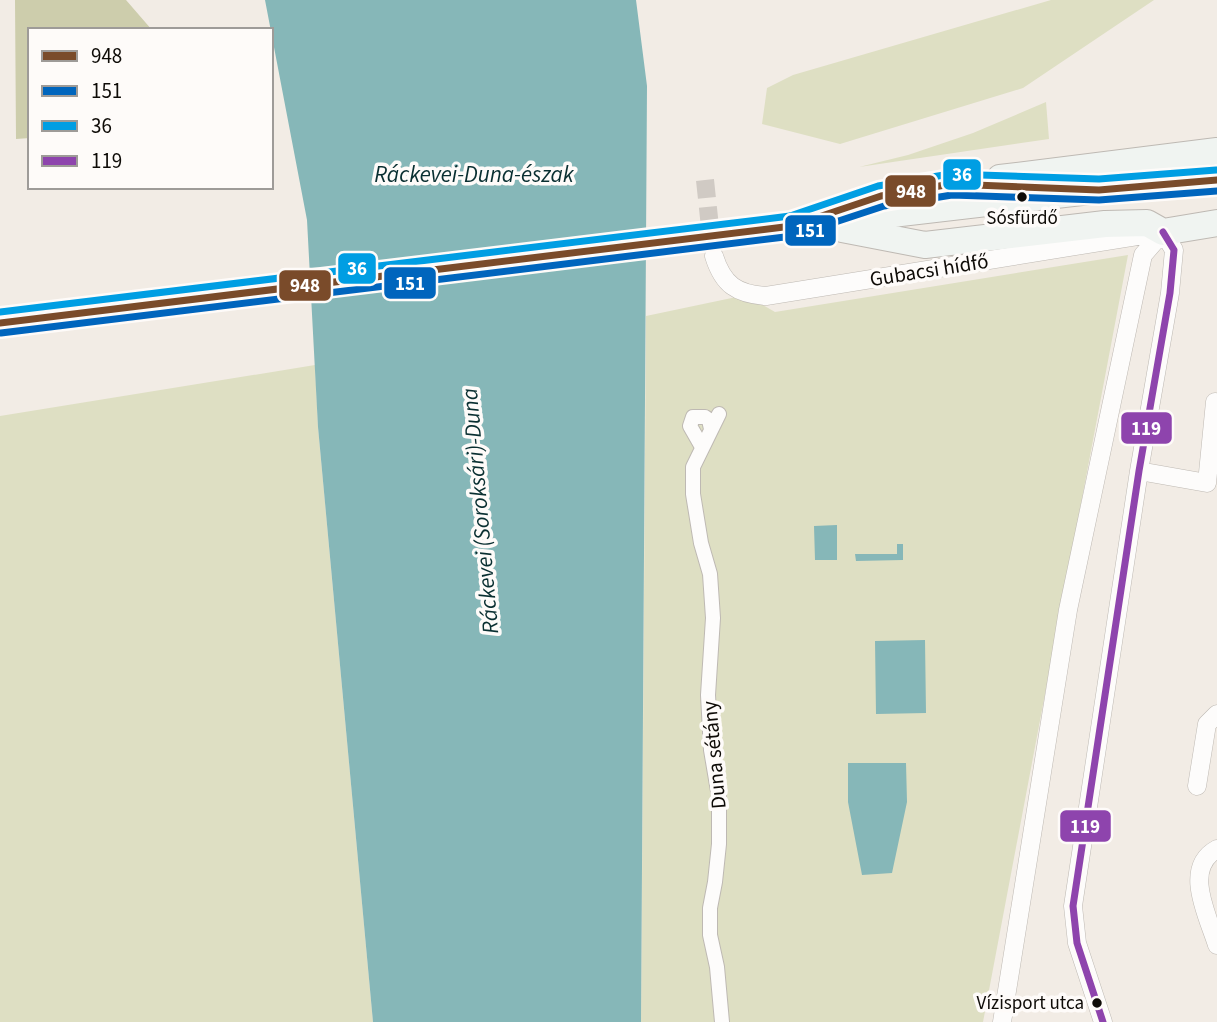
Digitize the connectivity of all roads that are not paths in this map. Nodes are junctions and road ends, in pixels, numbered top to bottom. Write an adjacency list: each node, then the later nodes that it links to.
1 (1217, 151): 3 (main road)
2 (1217, 180): 4 (main road)
3 (951, 184): 4 (main road); 6 (main road)
4 (1099, 190): 6 (main road)
5 (1217, 223): 7 (main road)
6 (782, 227): 7 (main road); 11 (main road, bridge)
7 (1163, 232): 8 (street, Gubacsi hídfő); 9 (street); 10 (street)
8 (714, 256)
9 (1138, 288): 10 (street); 22 (street)
10 (1170, 293): 16 (street)
11 (0, 323)
12 (1215, 402): 16 (street)
13 (719, 414): 14 (street, Duna sétány)
14 (711, 429): 15 (street, Duna sétány); 15 (street)
15 (702, 447): 21 (street, Duna sétány)
16 (1139, 471): 23 (street)
17 (1217, 714): 18 (street)
18 (1197, 786)
19 (1217, 849): 20 (street)
20 (1217, 945)
21 (722, 1022)
22 (1002, 1022)
23 (1103, 1022)

